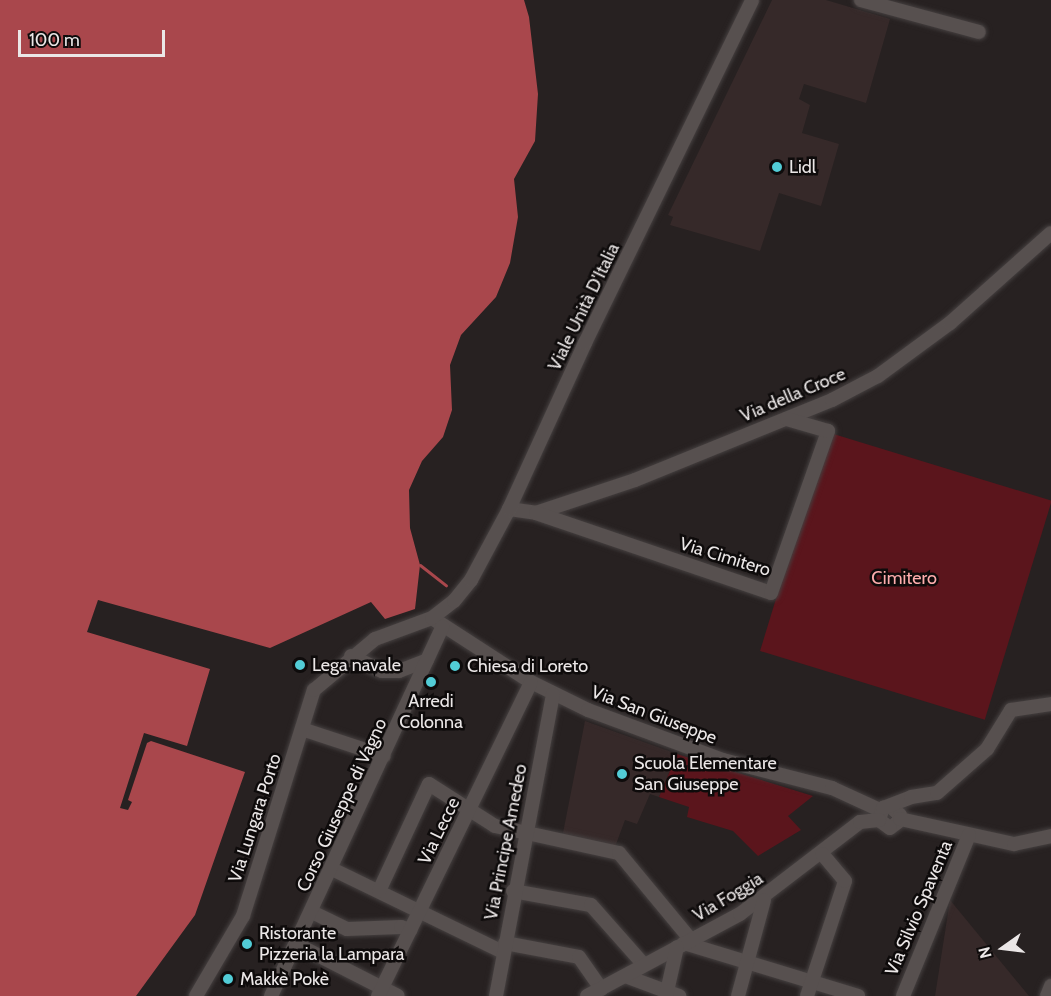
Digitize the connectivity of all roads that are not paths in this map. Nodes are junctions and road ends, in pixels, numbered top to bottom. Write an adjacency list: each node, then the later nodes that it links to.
1 (752, 0): 6 (street, Viale Unità D'Italia)
2 (861, 0): 3 (street)
3 (979, 32)
4 (1051, 233): 5 (street, Via della Croce)
5 (787, 419): 7 (street, Via della Croce); 7 (street, Via Cimitero)
6 (509, 509): 7 (street, Via della Croce); 8 (street, Viale Unità D'Italia)
7 (536, 513)
8 (437, 622): 9 (street, Via Lungara Porto); 10 (street, Corso Giuseppe di Vagno); 11 (street, Via San Giuseppe)
9 (351, 656): 10 (street); 14 (street, Via Lungara Porto)
10 (427, 660): 15 (street, Corso Giuseppe di Vagno)
11 (531, 682): 12 (street, Via San Giuseppe); 16 (street, Via Lecce)
12 (553, 694): 17 (street, Via San Giuseppe); 19 (street, Via Principe Amedeo)
13 (1051, 704): 17 (street)
14 (303, 729): 15 (street); 41 (street, Via Lungara Porto)
15 (384, 756): 23 (street, Corso Giuseppe di Vagno)
16 (469, 810): 19 (street); 24 (street); 27 (street, Via Lecce)
17 (883, 812): 18 (street, Via San Giuseppe); 18 (street, Via San Giuseppe); 22 (street, Via Foggia)
18 (900, 819): 20 (street, Via San Giuseppe)
19 (525, 832): 25 (street, Via Principe Amedeo); 30 (street)
20 (969, 834): 21 (street, Via San Giuseppe); 49 (street, Via Silvio Spaventa)
21 (1051, 836)
22 (822, 854): 26 (street, Via Foggia); 36 (street)
23 (332, 869): 24 (street); 28 (street, Corso Giuseppe di Vagno)
24 (379, 891): 27 (street)
25 (513, 891): 32 (street, Via Principe Amedeo); 34 (street)
26 (764, 900): 30 (street, Via Foggia); 33 (street)
27 (420, 911): 29 (street, Via Lecce); 32 (street)
28 (312, 912): 29 (street); 31 (street, Corso Giuseppe di Vagno)
29 (411, 930): 39 (street, Via Lecce)
30 (684, 943): 33 (street); 34 (street, Via Foggia); 40 (street)
31 (296, 944): 39 (street); 42 (street, Corso Giuseppe di Vagno)
32 (504, 948): 38 (street); 44 (street, Via Principe Amedeo)
33 (748, 962): 36 (street); 46 (street)
34 (644, 965): 35 (street, Via Foggia)
35 (625, 976): 38 (street, Via Foggia); 40 (street)
36 (812, 982): 47 (street); 48 (street)
37 (1051, 986): 50 (street)
38 (601, 988): 45 (street, Via Foggia)
39 (380, 992): 43 (street)
40 (671, 995)
41 (196, 996)
42 (271, 996)
43 (398, 996)
44 (496, 996)
45 (587, 996)
46 (738, 996)
47 (807, 996)
48 (858, 996)
49 (903, 996)
50 (1047, 996)

